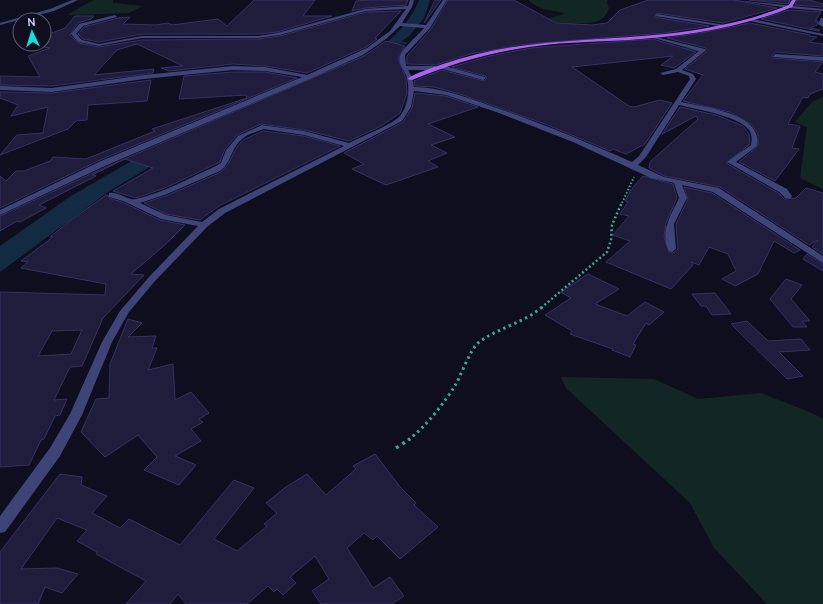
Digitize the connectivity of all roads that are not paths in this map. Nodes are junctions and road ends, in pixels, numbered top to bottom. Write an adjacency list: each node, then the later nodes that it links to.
1 (412, 0): 6 (street)
2 (445, 0): 20 (street)
3 (736, 0): 7 (street)
4 (794, 0): 7 (main road)
5 (76, 2): 15 (street)
6 (410, 7): 12 (street); 16 (street)
7 (790, 7): 9 (street); 14 (main road)
8 (67, 10): 10 (street)
9 (823, 10)
10 (52, 13)
11 (657, 15): 18 (street)
12 (115, 16)
13 (823, 19): 19 (street)
14 (752, 20): 18 (main road); 22 (street)
15 (0, 24)
16 (400, 24): 20 (street); 30 (street)
17 (12, 26): 21 (street)
18 (725, 26): 23 (main road)
19 (823, 26)
20 (426, 27): 26 (street)
21 (0, 30)
22 (823, 35)
23 (652, 37): 27 (main road); 28 (street)
24 (775, 56): 25 (street)
25 (823, 60)
26 (404, 68): 27 (street); 32 (street)
27 (438, 68): 31 (street); 32 (main road)
28 (678, 70): 29 (street); 35 (street)
29 (663, 73)
30 (310, 77): 33 (street); 42 (street)
31 (483, 78)
32 (410, 79): 34 (street)
33 (0, 88)
34 (410, 89): 36 (street); 37 (street)
35 (678, 103): 37 (street); 40 (street)
36 (350, 146): 41 (street); 43 (street)
37 (636, 167): 38 (street)
38 (677, 182): 44 (street); 45 (street)
39 (112, 195): 41 (street)
40 (788, 196)
41 (132, 203): 43 (street)
42 (0, 213)
43 (204, 225): 46 (street)
44 (672, 249)
45 (823, 260)
46 (0, 527)

